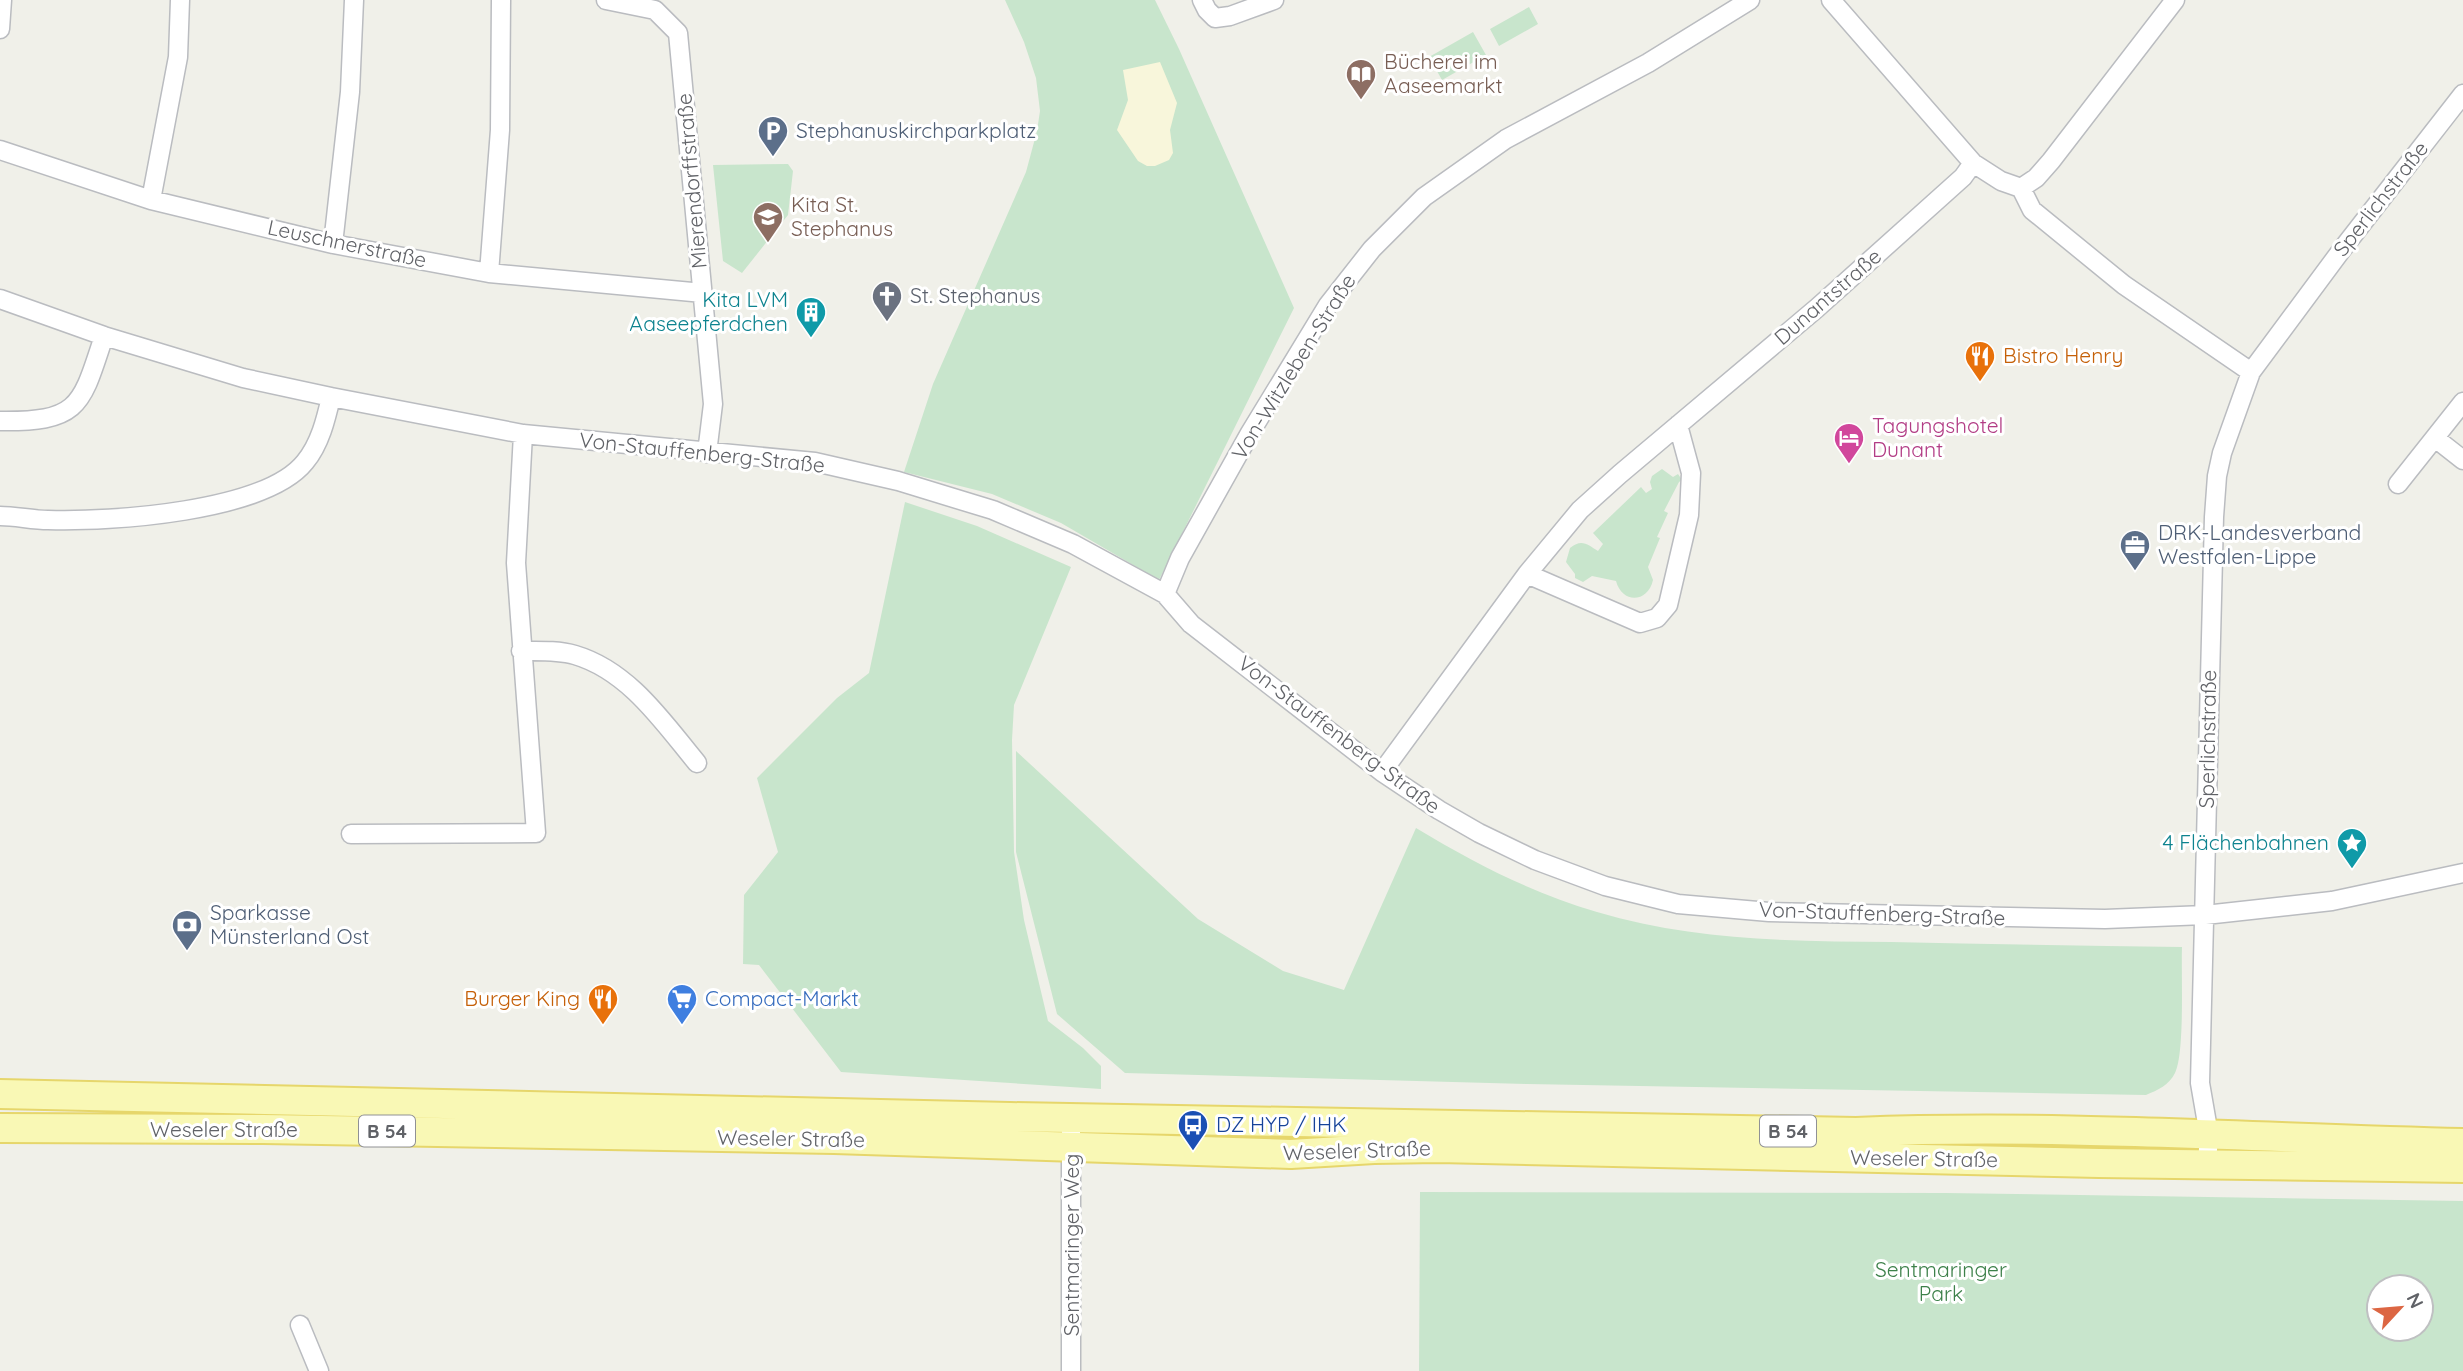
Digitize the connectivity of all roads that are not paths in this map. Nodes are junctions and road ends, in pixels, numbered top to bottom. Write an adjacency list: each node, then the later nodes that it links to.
1 (2, 0): 11 (street)
2 (180, 0): 16 (street)
3 (354, 0): 17 (street)
4 (501, 0): 18 (street)
5 (606, 0): 19 (street, Mierendorffstraße)
6 (1202, 0): 7 (street)
7 (1274, 0)
8 (1750, 0): 34 (street, Von-Witzleben-Straße)
9 (1831, 0): 14 (street)
10 (2175, 0): 15 (street)
11 (0, 29)
12 (2463, 94): 22 (street, Sperlichstraße)
13 (0, 150): 16 (street, Leuschnerstraße)
14 (1973, 163): 15 (street); 26 (street, Dunantstraße)
15 (2021, 188): 22 (street)
16 (151, 200): 17 (street, Leuschnerstraße)
17 (333, 244): 18 (street, Leuschnerstraße)
18 (489, 273): 19 (street, Leuschnerstraße)
19 (703, 293): 29 (street, Mierendorffstraße)
20 (0, 299): 21 (street, Von-Stauffenberg-Straße)
21 (104, 336): 23 (street, Von-Stauffenberg-Straße); 25 (street)
22 (2251, 372): 40 (street, Sperlichstraße)
23 (331, 397): 27 (street, Von-Stauffenberg-Straße); 32 (street)
24 (2463, 402): 28 (street)
25 (0, 421)
26 (1678, 425): 33 (street, Dunantstraße); 33 (street)
27 (523, 434): 29 (street, Von-Stauffenberg-Straße); 35 (street)
28 (2435, 438): 30 (street); 31 (street)
29 (707, 453): 34 (street, Von-Stauffenberg-Straße)
30 (2463, 460)
31 (2398, 484)
32 (0, 516)
33 (1527, 574): 37 (street, Dunantstraße)
34 (1165, 594): 37 (street, Von-Stauffenberg-Straße)
35 (521, 651): 36 (street); 38 (street)
36 (696, 763)
37 (1382, 772): 40 (street, Von-Stauffenberg-Straße)
38 (351, 834)
39 (2463, 873): 40 (street, Von-Stauffenberg-Straße)
40 (2205, 915): 44 (street, Sperlichstraße)
41 (0, 1094): 42 (main road, Weseler Straße / B 54)
42 (1071, 1118): 44 (main road, Weseler Straße / B 54); 46 (street, Sentmaringer Weg)
43 (0, 1128): 46 (main road, Weseler Straße / B 54)
44 (2209, 1135): 45 (main road, Weseler Straße / B 54); 47 (street, Sperlichstraße)
45 (2463, 1143)
46 (1072, 1149): 47 (main road, Weseler Straße / B 54); 51 (street, Sentmaringer Weg)
47 (2207, 1163): 48 (main road, Weseler Straße / B 54)
48 (2463, 1168)
49 (300, 1325): 50 (street)
50 (319, 1371)
51 (1071, 1371)

